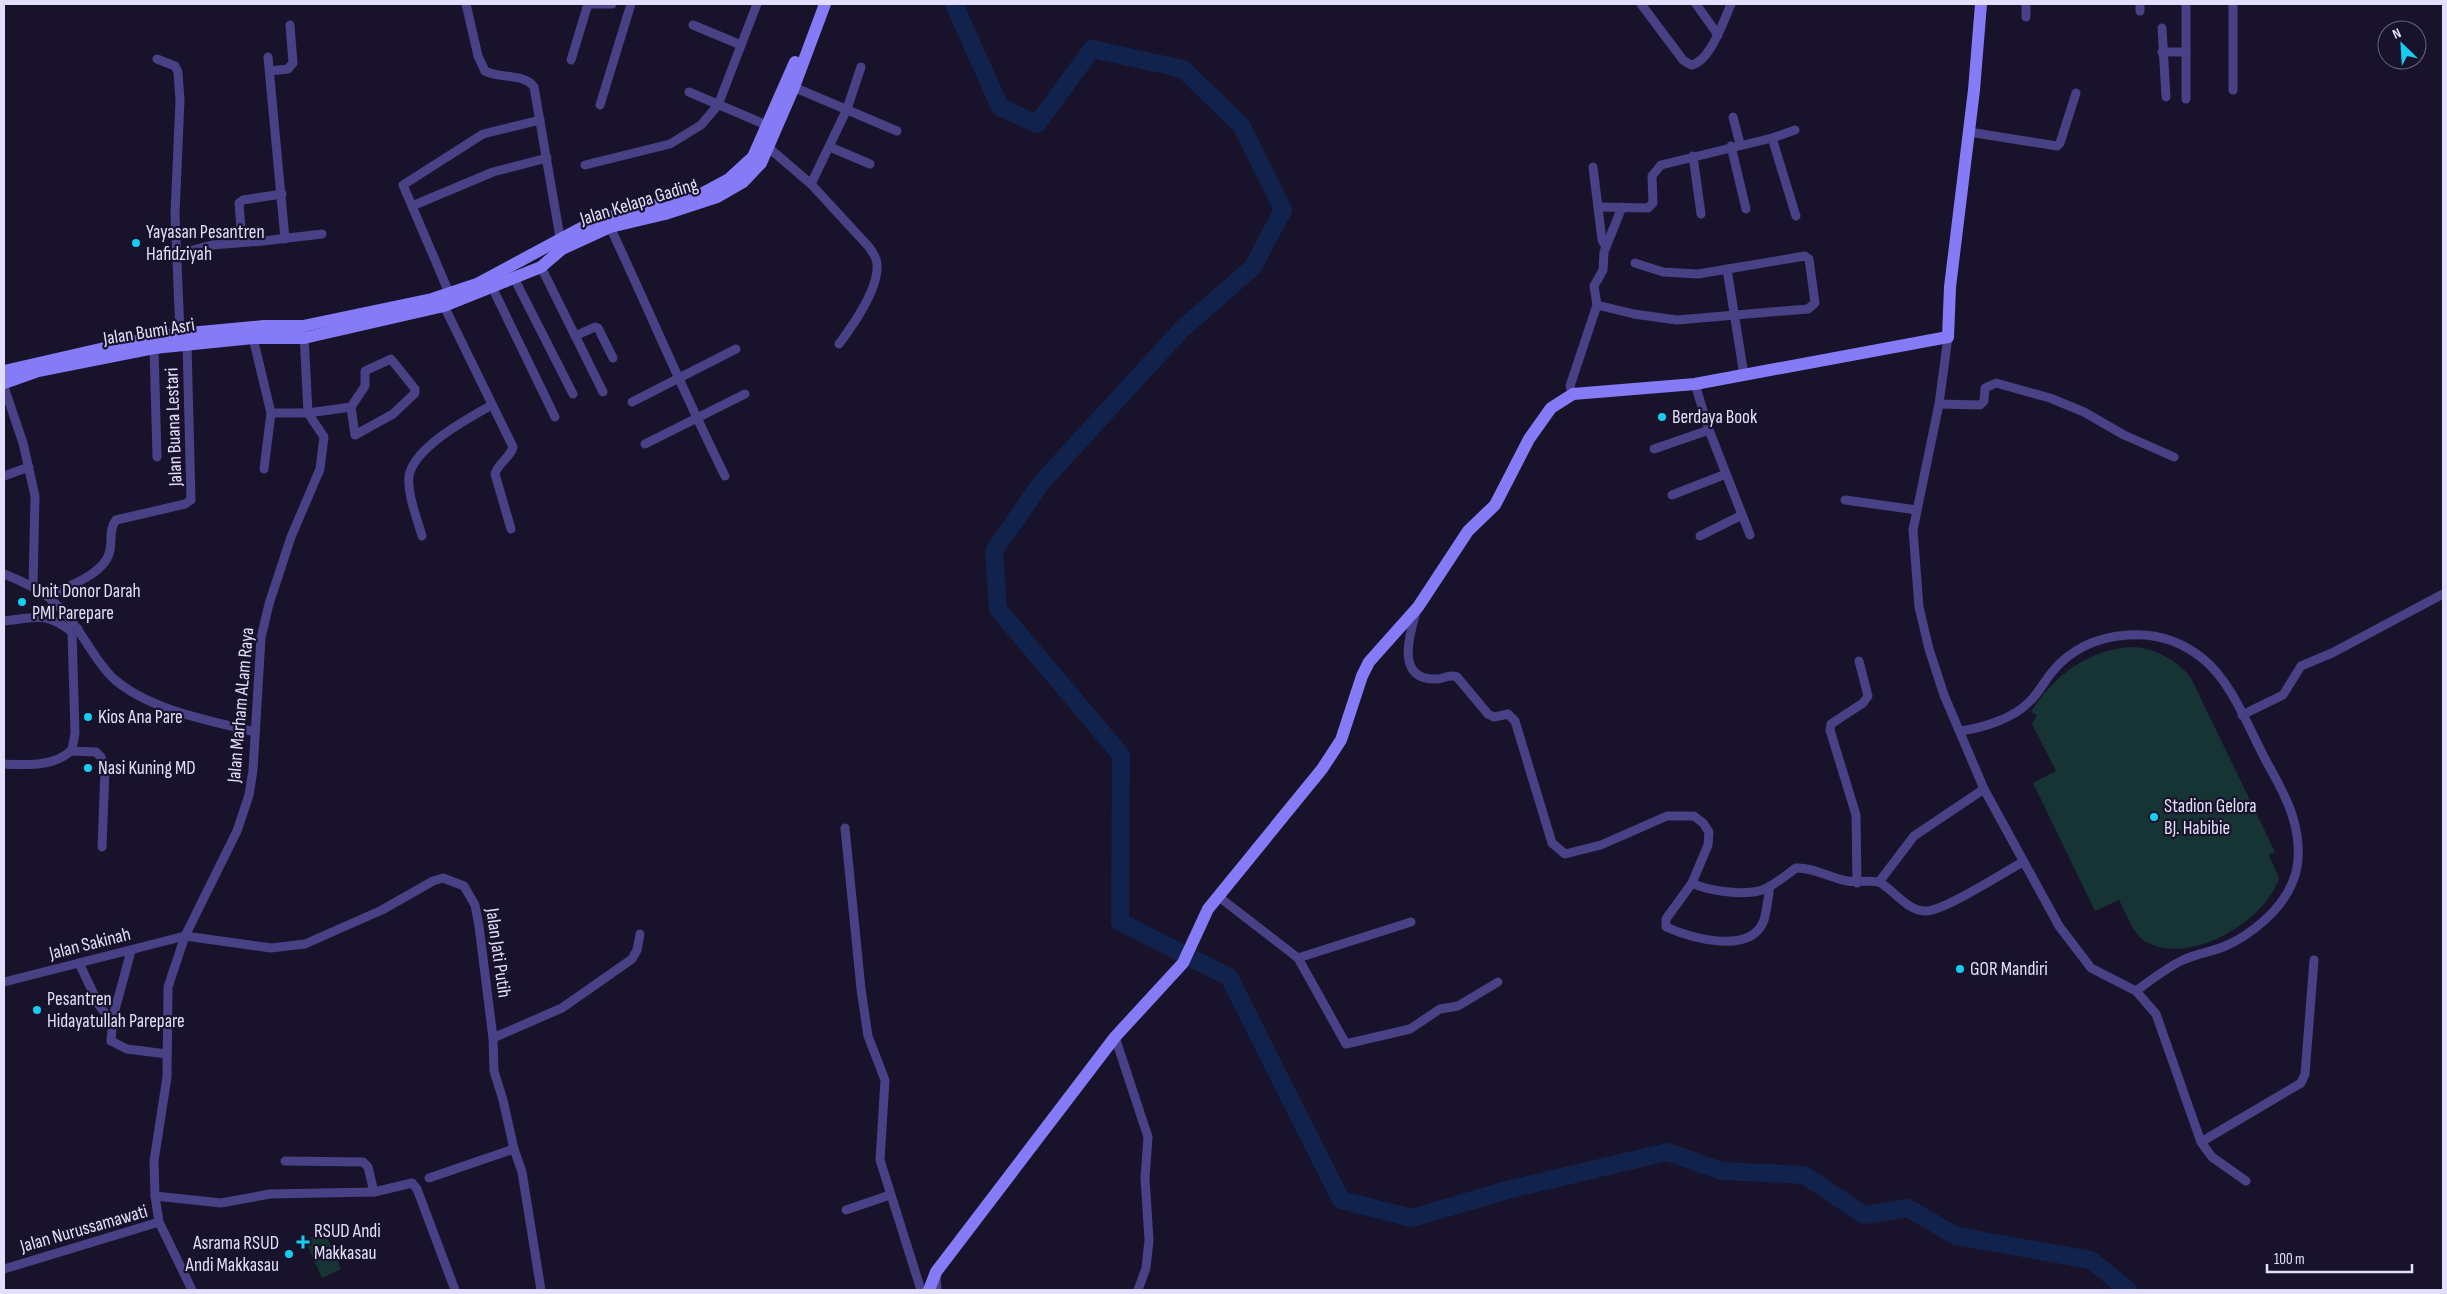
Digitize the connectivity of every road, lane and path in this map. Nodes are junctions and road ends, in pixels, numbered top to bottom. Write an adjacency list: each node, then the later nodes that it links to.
1 (466, 4): 38 (street)
2 (589, 4): 3 (street); 25 (street)
3 (612, 4)
4 (631, 4): 34 (street)
5 (757, 4): 20 (street)
6 (817, 4): 28 (street, Jalan Kelapa Gading)
7 (825, 4): 28 (street, Jalan Kelapa Gading)
8 (1641, 4): 19 (street)
9 (1696, 4): 19 (street)
10 (1731, 4): 19 (street)
11 (1981, 4): 42 (street)
12 (2026, 4): 15 (street)
13 (2186, 4): 22 (street)
14 (2233, 4): 29 (street)
15 (2026, 17)
16 (290, 24): 27 (street)
17 (694, 25): 20 (street)
18 (2162, 28): 21 (street)
19 (1718, 35)
20 (741, 46): 35 (street)
21 (2162, 52): 22 (street); 32 (street)
22 (2186, 52): 33 (street)
23 (268, 57): 27 (street)
24 (157, 59): 67 (street)
25 (571, 60)
26 (861, 67): 36 (street)
27 (270, 71): 53 (street)
28 (790, 86): 36 (street); 39 (street, Jalan Kelapa Gading)
29 (2233, 90)
30 (689, 92): 35 (street)
31 (2076, 93): 42 (street)
32 (2166, 97)
33 (2186, 99)
34 (600, 105)
35 (718, 105): 39 (street); 50 (street)
36 (847, 109): 41 (street); 45 (street)
37 (1733, 117): 44 (street)
38 (540, 120): 48 (street); 55 (street)
39 (772, 128): 46 (street, Jalan Kelapa Gading); 54 (street, Jalan Kelapa Gading)
40 (1795, 130): 43 (street)
41 (897, 131)
42 (1969, 132): 79 (street)
43 (1772, 138): 44 (street); 60 (street)
44 (1735, 145): 47 (street); 58 (street)
45 (830, 147): 49 (street); 52 (street)
46 (769, 148): 52 (street); 54 (street, Jalan Kelapa Gading)
47 (1693, 156): 57 (street); 59 (street)
48 (547, 158): 55 (street); 65 (street)
49 (870, 164)
50 (586, 165)
51 (1593, 167): 56 (street)
52 (811, 184): 82 (street)
53 (282, 194): 63 (street); 64 (street)
54 (704, 197): 61 (street, Jalan Kelapa Gading); 65 (street, Jalan Kelapa Gading)
55 (412, 206): 73 (street)
56 (1598, 207): 57 (street); 66 (street)
57 (1622, 208): 66 (street)
58 (1746, 209)
59 (1701, 214)
60 (1796, 216)
61 (610, 227): 65 (street, Jalan Kelapa Gading); 89 (street)
62 (322, 234): 63 (street)
63 (285, 239): 64 (street)
64 (242, 242): 67 (street)
65 (561, 244): 69 (street, Jalan Kelapa Gading); 73 (street, Jalan Kelapa Gading)
66 (1606, 247): 74 (street)
67 (176, 254): 76 (street)
68 (1635, 263): 70 (street)
69 (541, 267): 71 (street, Jalan Kelapa Gading); 78 (street)
70 (1727, 269): 75 (street); 75 (street)
71 (514, 278): 72 (street, Jalan Kelapa Gading); 93 (street)
72 (492, 287): 73 (street, Jalan Kelapa Gading); 102 (street)
73 (447, 300): 77 (street, Jalan Kelapa Gading); 98 (street)
74 (1597, 305): 75 (street); 95 (street)
75 (1735, 314): 88 (street)
76 (180, 332): 77 (street, Jalan Bumi Asri); 86 (street, Jalan Bumi Asri)
77 (303, 332): 80 (street, Jalan Bumi Asri); 101 (street)
78 (575, 336): 85 (street); 92 (street)
79 (1948, 337): 88 (street); 97 (street)
80 (253, 338): 81 (street, Jalan Bumi Asri); 100 (street)
81 (187, 344): 83 (street, Jalan Bumi Asri); 125 (street, Jalan Buana Lestari)
82 (839, 344)
83 (154, 348): 86 (street, Jalan Bumi Asri); 107 (street)
84 (736, 349): 89 (street)
85 (613, 358)
86 (37, 367): 87 (street, Jalan Bumi Asri)
87 (4, 373)
88 (1744, 375): 90 (street)
89 (680, 378): 96 (street); 103 (street)
90 (1696, 384): 95 (street); 104 (street)
91 (4, 387): 109 (street)
92 (602, 392)
93 (573, 394)
94 (745, 394): 103 (street)
95 (1573, 394): 126 (street)
96 (632, 402)
97 (1939, 404): 108 (street); 116 (street)
98 (492, 405): 118 (street); 120 (street)
99 (351, 407): 99 (street); 101 (street)
100 (272, 413): 101 (street); 110 (street)
101 (308, 413): 132 (street, Jalan Marham ALam Raya)
102 (555, 418)
103 (696, 419): 105 (street); 113 (street)
104 (1709, 430): 106 (street); 111 (street)
105 (645, 444)
106 (1654, 449)
107 (157, 457)
108 (2174, 457)
109 (29, 467): 112 (street); 123 (street)
110 (264, 469)
111 (1726, 474): 114 (street); 117 (street)
112 (4, 476)
113 (725, 476)
114 (1672, 495)
115 (1845, 500): 116 (street)
116 (1917, 510): 131 (street)
117 (1742, 515): 119 (street); 121 (street)
118 (511, 529)
119 (1750, 535)
120 (422, 536)
121 (1700, 536)
122 (4, 574): 123 (street)
123 (33, 586): 125 (street)
124 (2443, 594): 130 (street)
125 (48, 596): 128 (street)
126 (1418, 607): 140 (street); 143 (street)
127 (4, 621): 128 (street)
128 (75, 631): 132 (street); 133 (street)
129 (1859, 661): 141 (street)
130 (2242, 715): 131 (street); 153 (street)
131 (1960, 731): 135 (street)
132 (255, 732): 146 (street, Jalan Marham ALam Raya)
133 (70, 751): 134 (street); 137 (street)
134 (4, 764)
135 (1984, 790): 138 (street); 139 (street)
136 (845, 828): 164 (street)
137 (102, 847)
138 (2023, 862): 139 (street); 153 (street)
139 (1878, 882): 141 (street)
140 (1692, 883): 142 (street); 142 (street)
141 (1856, 883): 142 (street)
142 (1770, 886)
143 (1219, 897): 148 (street); 155 (street)
144 (1411, 922): 148 (street)
145 (640, 934): 156 (street)
146 (184, 936): 147 (street, Jalan Sakinah); 156 (street, Jalan Jati Putih); 157 (street, Jalan Marham ALam Raya)
147 (131, 951): 150 (street, Jalan Sakinah); 154 (street)
148 (1298, 958): 152 (street)
149 (2314, 960): 158 (street)
150 (79, 964): 151 (street, Jalan Sakinah); 154 (street)
151 (4, 982)
152 (1498, 982)
153 (2136, 991): 158 (street)
154 (112, 1023): 157 (street)
155 (1115, 1037): 169 (street); 176 (street)
156 (493, 1038): 159 (street, Jalan Jati Putih)
157 (167, 1054): 165 (street, Jalan Marham ALam Raya)
158 (2201, 1142): 162 (street)
159 (514, 1150): 161 (street); 172 (street, Jalan Jati Putih)
160 (285, 1161): 163 (street)
161 (429, 1178)
162 (2246, 1181)
163 (374, 1192): 165 (street); 171 (street)
164 (890, 1195): 166 (street); 173 (street)
165 (155, 1196): 167 (street, Jalan Marham ALam Raya)
166 (846, 1210)
167 (159, 1222): 168 (street, Jalan Nurussamawati); 170 (street, Jalan Nurussamawati)
168 (4, 1269)
169 (936, 1272): 174 (street); 175 (street)
170 (192, 1290)
171 (455, 1290)
172 (541, 1290)
173 (921, 1290)
174 (929, 1290)
175 (937, 1290)
176 (1138, 1290)

